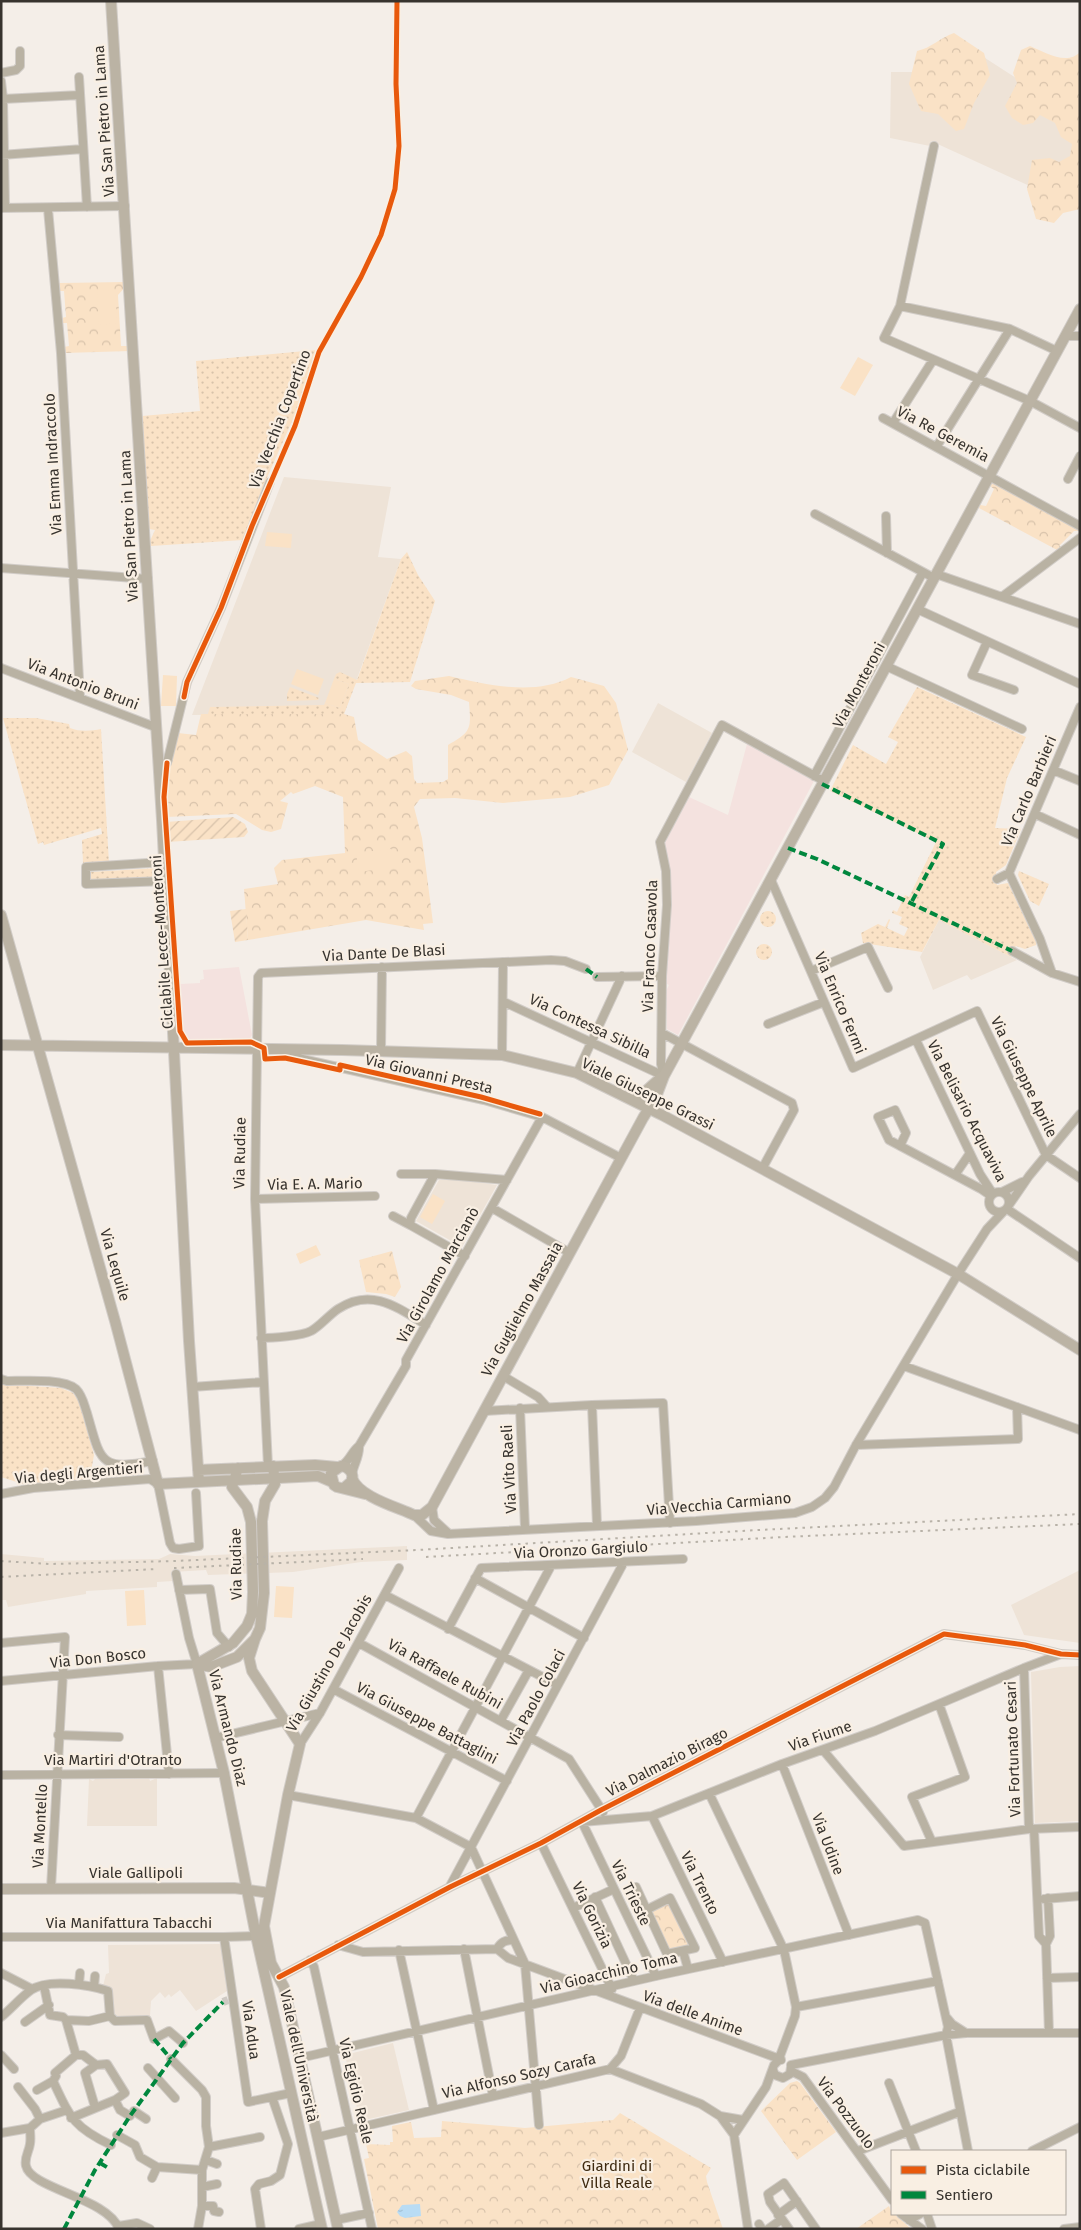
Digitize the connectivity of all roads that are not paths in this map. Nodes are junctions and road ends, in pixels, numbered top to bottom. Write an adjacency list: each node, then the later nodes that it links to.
1 (111, 1): 12 (main road, Via San Pietro in Lama)
2 (20, 51): 3 (street)
3 (1, 73)
4 (80, 77): 6 (street)
5 (1, 81): 7 (street)
6 (80, 95): 7 (street); 10 (street)
7 (3, 99): 8 (street)
8 (2, 141): 11 (street)
9 (934, 146): 16 (street)
10 (83, 149): 11 (street); 13 (street)
11 (3, 155): 14 (street)
12 (125, 206): 13 (street); 43 (main road, Via San Pietro in Lama)
13 (87, 207): 15 (street)
14 (3, 208): 15 (street)
15 (48, 209): 41 (street, Via Emma Indraccolo)
16 (900, 306): 18 (street); 22 (street)
17 (1080, 309): 19 (main road, Via Monteroni)
18 (1010, 329): 21 (street); 23 (street)
19 (1065, 336): 20 (street); 21 (main road, Via Monteroni)
20 (1080, 336)
21 (1057, 351): 24 (main road, Via Monteroni)
22 (933, 360): 23 (street); 26 (street)
23 (978, 379): 24 (street); 28 (street)
24 (1030, 401): 27 (street); 30 (main road, Via Monteroni)
25 (883, 418): 26 (street, Via Re Geremia)
26 (893, 423): 28 (street, Via Re Geremia)
27 (1080, 428)
28 (937, 446): 30 (street, Via Re Geremia)
29 (1080, 456): 31 (street)
30 (990, 475): 35 (street, Via Re Geremia); 42 (main road, Via Monteroni)
31 (1068, 479)
32 (270, 482): 56 (street, Via Vecchia Copertino)
33 (815, 514): 38 (street)
34 (886, 516): 38 (street)
35 (1080, 526)
36 (1080, 538): 37 (street)
37 (1076, 546): 44 (street)
38 (887, 553): 40 (street)
39 (1, 568): 41 (street)
40 (923, 572): 42 (street); 58 (street, Via Monteroni)
41 (73, 573): 43 (street); 52 (street, Via Emma Indraccolo)
42 (935, 576): 44 (street); 45 (main road, Via Monteroni)
43 (148, 579): 54 (main road, Via San Pietro in Lama)
44 (1003, 596): 46 (street)
45 (917, 609): 47 (street); 48 (main road, Via Monteroni)
46 (1080, 624)
47 (987, 642): 50 (street); 51 (street)
48 (886, 666): 55 (street); 58 (main road, Via Monteroni)
49 (1, 668): 52 (street, Via Antonio Bruni)
50 (1080, 684)
51 (1014, 690)
52 (80, 697): 54 (street, Via Antonio Bruni)
53 (1080, 707): 57 (street, Via Carlo Barbieri)
54 (155, 727): 56 (main road, Via San Pietro in Lama)
55 (1022, 729)
56 (159, 768): 62 (main road, Via San Pietro in Lama)
57 (1053, 770): 59 (street); 60 (street, Via Carlo Barbieri)
58 (819, 778): 65 (main road, Via Monteroni); 75 (street, Via Franco Casavola)
59 (1080, 781)
60 (1035, 814): 61 (street); 63 (street, Via Carlo Barbieri)
61 (1080, 835)
62 (164, 862): 66 (main road, Via San Pietro in Lama); 66 (street)
63 (1009, 873): 64 (street); 73 (street)
64 (997, 879)
65 (770, 880): 72 (street, Via Enrico Fermi); 86 (main road, Via Monteroni)
66 (166, 881): 89 (main road, Via San Pietro in Lama)
67 (1, 915): 88 (main road, Via Lequile)
68 (1012, 951): 73 (street)
69 (503, 962): 70 (street, Via Dante De Blasi); 71 (street, Via Dante De Blasi); 79 (street)
70 (382, 967): 90 (street, Via Dante De Blasi); 93 (street)
71 (586, 969)
72 (810, 971): 78 (street); 80 (street, Via Enrico Fermi)
73 (1052, 973): 77 (street)
74 (622, 976): 75 (street); 76 (street); 85 (street)
75 (662, 976): 83 (street, Via Franco Casavola)
76 (597, 977)
77 (1080, 982)
78 (888, 988)
79 (504, 1002): 85 (street, Via Contessa Sibilla); 94 (street)
80 (824, 1002): 82 (street); 84 (street, Via Enrico Fermi)
81 (977, 1011): 84 (street, Via Enrico Fermi); 104 (street, Via Giuseppe Aprile)
82 (768, 1024)
83 (662, 1033): 86 (street, Via Franco Casavola); 97 (street, Via Franco Casavola)
84 (916, 1040): 103 (street, Via Belisario Acquaviva)
85 (591, 1041): 96 (street); 97 (street, Via Contessa Sibilla)
86 (682, 1043): 97 (main road, Via Monteroni); 106 (street, Via Franco Casavola)
87 (1, 1045): 88 (main road, Viale Giuseppe Grassi)
88 (37, 1046): 89 (main road, Viale Giuseppe Grassi); 143 (main road, Via Lequile)
89 (175, 1048): 90 (main road, Viale Giuseppe Grassi); 134 (main road, Via San Pietro in Lama)
90 (256, 1050): 91 (main road, Viale Giuseppe Grassi); 116 (street, Via Rudiae)
91 (281, 1050): 92 (main road, Viale Giuseppe Grassi); 95 (street, Via Giovanni Presta)
92 (336, 1050): 93 (main road, Viale Giuseppe Grassi); 95 (street)
93 (381, 1051): 94 (main road, Viale Giuseppe Grassi)
94 (502, 1055): 96 (main road, Viale Giuseppe Grassi)
95 (336, 1066): 101 (street, Via Giovanni Presta)
96 (577, 1073): 98 (main road, Viale Giuseppe Grassi)
97 (664, 1076): 98 (main road, Via Monteroni); 99 (main road, Via Monteroni)
98 (633, 1100): 99 (main road, Viale Giuseppe Grassi)
99 (650, 1108): 105 (main road, Via Guglielmo Massaia); 106 (main road, Viale Giuseppe Grassi)
100 (1080, 1114): 104 (street, Via Vecchia Carmiano)
101 (542, 1117): 105 (street, Via Giovanni Presta); 112 (street, Via Girolamo Marcianò)
102 (900, 1146): 102 (street); 109 (street)
103 (970, 1153): 109 (street); 114 (street, Via Belisario Acquaviva)
104 (1046, 1155): 110 (street, Via Vecchia Carmiano); 111 (street)
105 (621, 1158): 123 (main road, Via Guglielmo Massaia)
106 (762, 1169): 126 (main road, Viale Giuseppe Grassi)
107 (401, 1174): 108 (street)
108 (435, 1174): 112 (street); 121 (street)
109 (956, 1175): 114 (street)
110 (1029, 1176): 113 (street, Via Vecchia Carmiano); 119 (street, Via Vecchia Carmiano)
111 (1080, 1178)
112 (507, 1180): 118 (street, Via Girolamo Marcianò)
113 (1002, 1192): 114 (street, Via Vecchia Carmiano); 119 (street)
114 (992, 1195): 117 (street, Via Vecchia Carmiano)
115 (375, 1196): 116 (street, Via E. A. Mario)
116 (255, 1199): 128 (street, Via Rudiae)
117 (990, 1207): 119 (street); 122 (street, Via Vecchia Carmiano)
118 (492, 1208): 123 (street); 124 (street, Via Girolamo Marcianò)
119 (1006, 1208): 122 (street, Via Vecchia Carmiano); 125 (street)
120 (393, 1216): 121 (street)
121 (410, 1225): 124 (street)
122 (987, 1229): 126 (street, Via Vecchia Carmiano)
123 (570, 1253): 131 (main road, Via Guglielmo Massaia)
124 (465, 1256): 127 (street, Via Girolamo Marcianò)
125 (1080, 1258)
126 (958, 1274): 129 (main road, Viale Giuseppe Grassi); 130 (street, Via Vecchia Carmiano)
127 (426, 1324): 128 (street); 141 (street, Via Girolamo Marcianò)
128 (261, 1338): 133 (street, Via Rudiae)
129 (1080, 1350)
130 (904, 1366): 137 (street); 142 (street, Via Vecchia Carmiano)
131 (503, 1376): 136 (street); 139 (main road, Via Guglielmo Massaia)
132 (1, 1378): 143 (street)
133 (263, 1382): 134 (street); 144 (street, Via Rudiae)
134 (192, 1387): 147 (main road, Via San Pietro in Lama)
135 (592, 1405): 136 (street); 163 (street); 164 (street)
136 (547, 1407): 138 (street)
137 (1017, 1407): 140 (street); 142 (street)
138 (520, 1408): 139 (street); 165 (street, Via Vito Raeli)
139 (485, 1411): 160 (main road, Via Guglielmo Massaia)
140 (1080, 1430)
141 (359, 1446): 145 (street, Via Girolamo Marcianò); 149 (street, Via Girolamo Marcianò)
142 (856, 1446): 163 (street, Via Vecchia Carmiano)
143 (153, 1461): 154 (main road, Via Lequile)
144 (271, 1466): 145 (main road); 146 (main road); 150 (main road)
145 (339, 1467): 149 (main road); 153 (main road)
146 (238, 1468): 147 (main road); 151 (main road)
147 (198, 1470): 152 (main road, Via San Pietro in Lama)
148 (303, 1476): 150 (main road); 153 (main road); 159 (main road)
149 (352, 1476): 155 (main road); 158 (main road)
150 (274, 1479): 151 (main road); 159 (main road, Via Rudiae)
151 (232, 1481): 152 (main road); 181 (main road, Via Rudiae)
152 (199, 1482): 154 (main road)
153 (332, 1482): 155 (main road)
154 (158, 1484): 156 (street, Via Lequile); 157 (street, Via degli Argentieri)
155 (344, 1488): 158 (main road)
156 (196, 1493)
157 (1, 1494)
158 (369, 1495): 161 (main road)
159 (264, 1507): 178 (main road, Via Rudiae)
160 (432, 1507): 161 (main road, Via Guglielmo Massaia); 162 (street)
161 (418, 1515): 162 (street); 166 (street, Via Vecchia Carmiano)
162 (434, 1520): 166 (street)
163 (670, 1523): 164 (street, Via Vecchia Carmiano)
164 (597, 1525): 165 (street, Via Vecchia Carmiano)
165 (525, 1528): 166 (street, Via Vecchia Carmiano)
166 (448, 1534)
167 (683, 1559): 168 (street, Via Oronzo Gargiulo)
168 (624, 1562): 169 (street, Via Oronzo Gargiulo); 177 (street, Via Paolo Colaci)
169 (551, 1566): 172 (street, Via Oronzo Gargiulo); 175 (street)
170 (399, 1568): 174 (street, Via Giustino De Jacobis)
171 (176, 1574): 173 (street, Via Armando Diaz)
172 (475, 1578): 175 (street); 176 (street)
173 (179, 1590): 181 (street); 185 (street, Via Armando Diaz)
174 (385, 1595): 176 (street); 180 (street, Via Giustino De Jacobis)
175 (529, 1607): 177 (street); 184 (street)
176 (448, 1629): 184 (street)
177 (584, 1638): 191 (street, Via Paolo Colaci)
178 (255, 1639): 185 (main road); 197 (main road, Via Rudiae)
179 (1, 1643): 189 (street, Via Montello)
180 (359, 1643): 192 (street, Via Giustino De Jacobis); 194 (street, Via Raffaele Rubini)
181 (228, 1647): 185 (main road, Via Rudiae)
182 (1061, 1654): 183 (street, Via Dalmazio Birago); 187 (street, Via Fiume); 213 (street, Via Dalmazio Birago)
183 (1080, 1655)
184 (502, 1656): 188 (street); 194 (street)
185 (197, 1664): 186 (street, Via Don Bosco); 201 (main road, Via Armando Diaz)
186 (158, 1666): 189 (street, Via Don Bosco); 208 (street)
187 (1024, 1668): 193 (street, Via Fiume); 219 (street, Via Fortunato Cesari)
188 (529, 1670): 191 (street); 196 (street)
189 (62, 1676): 190 (street, Via Don Bosco); 198 (street, Via Montello)
190 (1, 1681)
191 (558, 1685): 199 (street, Via Paolo Colaci)
192 (333, 1689): 195 (street, Via Giustino De Jacobis); 204 (street, Via Giuseppe Battaglini)
193 (939, 1704): 203 (street, Via Fiume); 220 (street)
194 (476, 1706): 196 (street, Via Raffaele Rubini); 204 (street)
195 (320, 1713): 197 (street); 202 (street, Via Giustino De Jacobis)
196 (501, 1720): 199 (street, Via Raffaele Rubini)
197 (285, 1721): 201 (street); 202 (main road, Via Rudiae)
198 (58, 1735): 200 (street); 207 (street, Via Montello)
199 (531, 1736): 210 (street, Via Paolo Colaci); 213 (street, Via Raffaele Rubini)
200 (119, 1737)
201 (215, 1738): 206 (main road, Via Armando Diaz)
202 (300, 1744): 212 (main road, Via Giustino De Jacobis)
203 (823, 1750): 205 (street, Via Fiume); 220 (street)
204 (451, 1752): 210 (street, Via Giuseppe Battaglini); 215 (street)
205 (782, 1764): 211 (street, Via Fiume); 237 (street, Via Udine)
206 (224, 1773): 208 (street, Via Martiri d'Otranto); 229 (main road, Via Armando Diaz)
207 (56, 1774): 208 (street, Via Martiri d'Otranto); 209 (street, Via Martiri d'Otranto); 226 (street, Via Montello)
208 (169, 1774)
209 (1, 1775)
210 (507, 1781): 222 (street, Via Paolo Colaci)
211 (709, 1793): 214 (street, Via Fiume); 248 (street)
212 (288, 1795): 215 (street); 230 (main road, Via Giustino De Jacobis)
213 (601, 1810): 216 (street, Via Raffaele Rubini); 217 (street, Via Dalmazio Birago)
214 (652, 1816): 216 (street, Via Fiume); 250 (street, Via Trento)
215 (416, 1818): 222 (street)
216 (607, 1820): 217 (street, Via Fiume)
217 (582, 1822): 221 (street, Via Dalmazio Birago); 228 (street, Via Trieste)
218 (1080, 1827): 219 (street)
219 (1032, 1829): 220 (street); 234 (street, Via Fortunato Cesari)
220 (932, 1842)
221 (541, 1843): 223 (street, Via Dalmazio Birago); 235 (street, Via Gorizia)
222 (471, 1847): 223 (street); 224 (street, Via Paolo Colaci)
223 (482, 1871): 224 (street, Via Dalmazio Birago); 241 (street)
224 (450, 1887): 243 (street, Via Dalmazio Birago)
225 (636, 1887): 236 (street)
226 (51, 1888): 227 (main road, Viale Gallipoli); 229 (main road, Viale Gallipoli)
227 (1, 1889)
228 (614, 1889): 232 (street); 256 (street, Via Trieste)
229 (248, 1890): 230 (main road, Viale Gallipoli); 238 (main road, Viale dell'Università)
230 (270, 1893): 257 (main road, Viale dell'Università)
231 (1080, 1896): 233 (street)
232 (594, 1898): 235 (street); 260 (street)
233 (1048, 1898): 234 (street); 242 (street)
234 (1038, 1899): 242 (street, Via Fortunato Cesari)
235 (573, 1908): 265 (street, Via Gorizia)
236 (646, 1910): 247 (street); 247 (street)
237 (849, 1935): 248 (street, Via Gioacchino Toma); 261 (street, Via Gioacchino Toma)
238 (256, 1936): 240 (street, Via Manifattura Tabacchi); 306 (main road, Viale dell'Università)
239 (1, 1937): 240 (street, Via Manifattura Tabacchi)
240 (224, 1937): 308 (street, Via Adua)
241 (513, 1940): 245 (street); 251 (street)
242 (1046, 1944): 259 (street)
243 (338, 1945): 246 (street); 249 (street, Via Dalmazio Birago)
244 (464, 1949): 245 (street); 246 (street); 276 (street)
245 (497, 1949): 251 (street, Via delle Anime)
246 (399, 1950): 279 (street)
247 (683, 1950): 252 (street)
248 (784, 1950): 250 (street, Via Gioacchino Toma); 271 (street)
249 (310, 1960): 257 (street, Via Dalmazio Birago); 285 (street, Via Egidio Reale)
250 (723, 1962): 252 (street, Via Gioacchino Toma)
251 (525, 1964): 267 (street, Via delle Anime); 270 (street)
252 (688, 1969): 256 (street, Via Gioacchino Toma)
253 (1, 1973): 266 (street)
254 (80, 1973): 262 (street)
255 (95, 1976): 264 (street)
256 (656, 1976): 260 (street, Via Gioacchino Toma)
257 (279, 1977): 288 (main road, Viale dell'Università)
258 (1080, 1977): 259 (street)
259 (1047, 1978): 281 (street)
260 (634, 1981): 265 (street, Via Gioacchino Toma)
261 (938, 1981): 271 (street); 273 (street)
262 (79, 1984): 263 (street); 264 (street)
263 (44, 1986): 266 (street); 269 (street)
264 (94, 1987): 274 (street)
265 (611, 1987): 267 (street, Via Gioacchino Toma); 268 (street, Via Gorizia)
266 (32, 1989): 275 (street)
267 (592, 1991): 268 (street, Via delle Anime); 270 (street, Via Gioacchino Toma)
268 (617, 2000): 272 (street, Via delle Anime)
269 (49, 2005): 277 (street); 278 (street)
270 (529, 2005): 276 (street, Via Gioacchino Toma); 302 (street)
271 (796, 2007): 290 (street)
272 (640, 2008): 290 (street, Via delle Anime); 296 (street)
273 (945, 2014): 280 (street); 283 (street)
274 (110, 2016): 277 (street); 284 (street)
275 (1, 2017)
276 (477, 2017): 279 (street, Via Gioacchino Toma); 307 (street)
277 (66, 2020): 286 (street)
278 (25, 2022)
279 (417, 2032): 285 (street, Via Gioacchino Toma); 313 (street)
280 (966, 2033): 281 (street); 283 (street)
281 (1049, 2033): 282 (street)
282 (1080, 2034)
283 (946, 2035): 291 (street); 314 (street)
284 (183, 2043)
285 (332, 2051): 288 (street, Via Gioacchino Toma); 323 (street, Via Egidio Reale)
286 (76, 2055): 292 (street); 300 (street)
287 (1, 2056): 295 (street)
288 (300, 2058): 329 (main road, Viale dell'Università)
289 (171, 2059): 331 (street)
290 (780, 2060): 294 (street); 297 (street)
291 (807, 2064): 294 (street); 298 (street)
292 (96, 2065): 310 (street); 311 (street)
293 (148, 2068): 309 (street)
294 (791, 2068): 298 (street, Via Pozzuolo); 299 (street)
295 (14, 2069)
296 (610, 2069): 302 (street, Via Alfonso Sozy Carafa); 315 (street, Via Alfonso Sozy Carafa)
297 (773, 2070): 299 (street); 304 (street)
298 (802, 2077): 335 (street, Via Pozzuolo)
299 (780, 2078): 304 (street)
300 (53, 2081): 305 (street); 312 (street)
301 (889, 2083): 325 (street)
302 (536, 2086): 307 (street, Via Alfonso Sozy Carafa); 320 (street)
303 (18, 2087): 317 (street)
304 (766, 2087): 319 (street)
305 (37, 2090)
306 (291, 2093): 308 (street, Via Adua); 356 (main road, Viale dell'Università)
307 (493, 2096): 313 (street, Via Alfonso Sozy Carafa)
308 (272, 2097): 361 (street)
309 (175, 2098)
310 (115, 2100): 311 (street); 318 (street)
311 (95, 2107): 316 (street)
312 (67, 2110): 316 (street); 317 (street)
313 (434, 2110): 323 (street, Via Alfonso Sozy Carafa)
314 (959, 2112): 325 (street); 333 (street)
315 (720, 2116): 319 (street, Via Alfonso Sozy Carafa); 327 (street, Via Alfonso Sozy Carafa)
316 (71, 2118): 330 (street)
317 (40, 2119): 322 (street)
318 (146, 2119)
319 (743, 2120): 327 (street)
320 (539, 2125)
321 (1080, 2127): 334 (street)
322 (30, 2128): 324 (street); 358 (street)
323 (350, 2129): 329 (street, Via Alfonso Sozy Carafa); 349 (street, Via Egidio Reale)
324 (1, 2132)
325 (908, 2132): 332 (street); 335 (street)
326 (117, 2135): 338 (street)
327 (734, 2135): 364 (street, Via Alfonso Sozy Carafa)
328 (260, 2137): 331 (street)
329 (318, 2137): 355 (main road, Viale dell'Università)
330 (111, 2145)
331 (209, 2147): 336 (street)
332 (916, 2150)
333 (968, 2150)
334 (1034, 2150)
335 (858, 2151): 345 (street, Via Pozzuolo)
336 (206, 2160): 337 (street); 339 (street)
337 (217, 2164)
338 (157, 2167): 339 (street); 340 (street)
339 (202, 2170): 343 (street)
340 (152, 2178)
341 (217, 2184): 343 (street)
342 (766, 2184): 344 (street)
343 (202, 2187): 347 (street)
344 (768, 2194): 346 (street); 353 (street)
345 (891, 2199)
346 (797, 2201): 353 (street); 367 (street)
347 (202, 2206): 348 (street); 360 (street)
348 (219, 2212)
349 (369, 2213): 355 (street); 363 (street, Via Egidio Reale)
350 (903, 2215): 354 (street)
351 (918, 2215): 354 (street)
352 (927, 2215): 369 (street)
353 (780, 2217): 365 (street); 366 (street)
354 (909, 2220): 368 (street)
355 (337, 2225)
356 (322, 2226): 362 (street)
357 (1080, 2227): 370 (street)
358 (119, 2228): 359 (street)
359 (150, 2229)
360 (198, 2229)
361 (261, 2229)
362 (299, 2229)
363 (372, 2229)
364 (748, 2229)
365 (768, 2229)
366 (789, 2229)
367 (816, 2229)
368 (922, 2229)
369 (932, 2229)
370 (1064, 2229)

